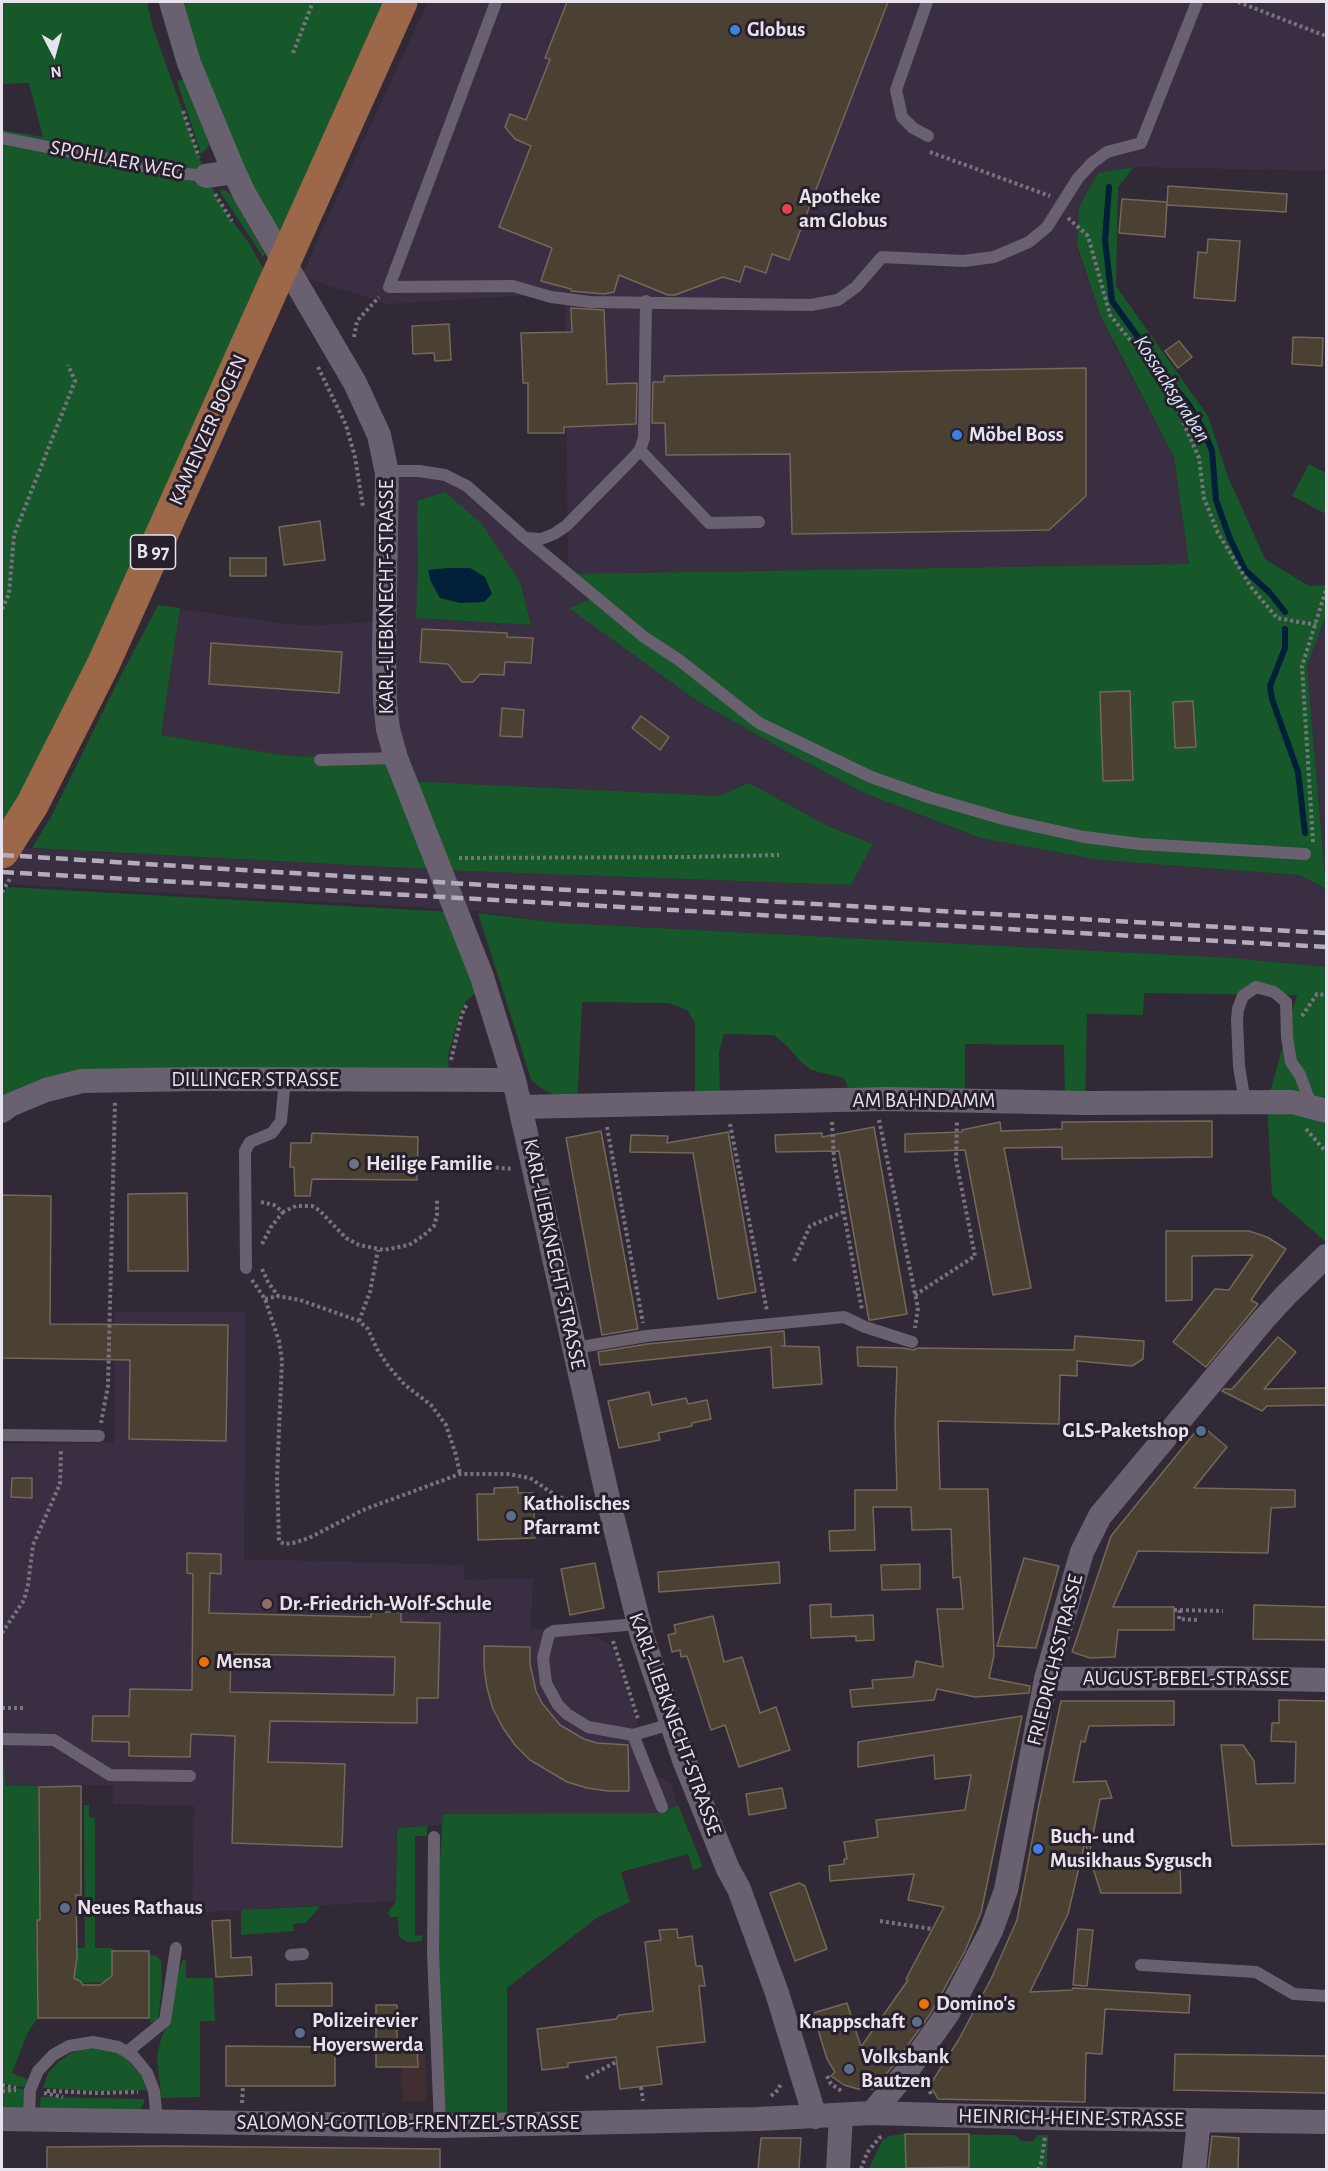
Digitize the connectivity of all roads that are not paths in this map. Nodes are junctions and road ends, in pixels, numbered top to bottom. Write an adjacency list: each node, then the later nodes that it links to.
1 (171, 2): 8 (street, KARL-LIEBKNECHT-STRASSE)
2 (401, 2): 17 (main road, KAMENZER BOGEN / B 97)
3 (496, 2): 10 (lane)
4 (927, 2): 6 (lane)
5 (1197, 2): 10 (lane)
6 (928, 136)
7 (2, 138): 9 (lane, SPOHLAER WEG)
8 (234, 172): 9 (street, SPOHLAER WEG); 12 (street, KARL-LIEBKNECHT-STRASSE)
9 (206, 176)
10 (646, 301): 11 (lane)
11 (640, 450): 13 (lane); 14 (lane)
12 (387, 473): 14 (lane); 15 (street, KARL-LIEBKNECHT-STRASSE)
13 (759, 522)
14 (525, 538): 18 (lane)
15 (396, 758): 16 (lane); 20 (street, KARL-LIEBKNECHT-STRASSE)
16 (320, 760)
17 (2, 852)
18 (1305, 854)
19 (285, 1079): 20 (street, DILLINGER STRASSE); 24 (street, DILLINGER STRASSE); 26 (lane)
20 (514, 1080): 22 (street, KARL-LIEBKNECHT-STRASSE)
21 (1245, 1102): 22 (street, AM BAHNDAMM); 23 (street, AM BAHNDAMM); 23 (lane)
22 (521, 1107): 28 (street, KARL-LIEBKNECHT-STRASSE)
23 (1317, 1108)
24 (2, 1111)
25 (1326, 1256): 32 (street, FRIEDRICHSSTRASSE)
26 (246, 1268)
27 (912, 1342): 28 (lane)
28 (574, 1348): 31 (street, KARL-LIEBKNECHT-STRASSE)
29 (2, 1435): 30 (lane)
30 (99, 1436)
31 (638, 1624): 34 (street, KARL-LIEBKNECHT-STRASSE); 35 (lane)
32 (1046, 1679): 33 (street, AUGUST-BEBEL-STRASSE); 45 (street, FRIEDRICHSSTRASSE)
33 (1326, 1680)
34 (671, 1724): 35 (lane); 46 (street, KARL-LIEBKNECHT-STRASSE)
35 (633, 1736): 38 (lane)
36 (2, 1739): 37 (lane)
37 (190, 1776)
38 (662, 1807)
39 (434, 1837): 52 (lane)
40 (176, 1947): 43 (lane)
41 (1142, 1965): 42 (lane)
42 (1326, 1996)
43 (127, 2052): 48 (lane); 50 (lane)
44 (845, 2104): 45 (street, HEINRICH-HEINE-STRASSE); 46 (street, HEINRICH-HEINE-STRASSE); 53 (street)
45 (872, 2113): 49 (street, HEINRICH-HEINE-STRASSE)
46 (815, 2117): 52 (street, SALOMON-GOTTLOB-FRENTZEL-STRASSE)
47 (2, 2119): 48 (street, SALOMON-GOTTLOB-FRENTZEL-STRASSE)
48 (29, 2119): 50 (street, SALOMON-GOTTLOB-FRENTZEL-STRASSE)
49 (1199, 2120): 51 (street, HEINRICH-HEINE-STRASSE); 54 (street)
50 (154, 2121): 52 (street, SALOMON-GOTTLOB-FRENTZEL-STRASSE)
51 (1326, 2122)
52 (440, 2126)
53 (838, 2169)
54 (1194, 2169)

